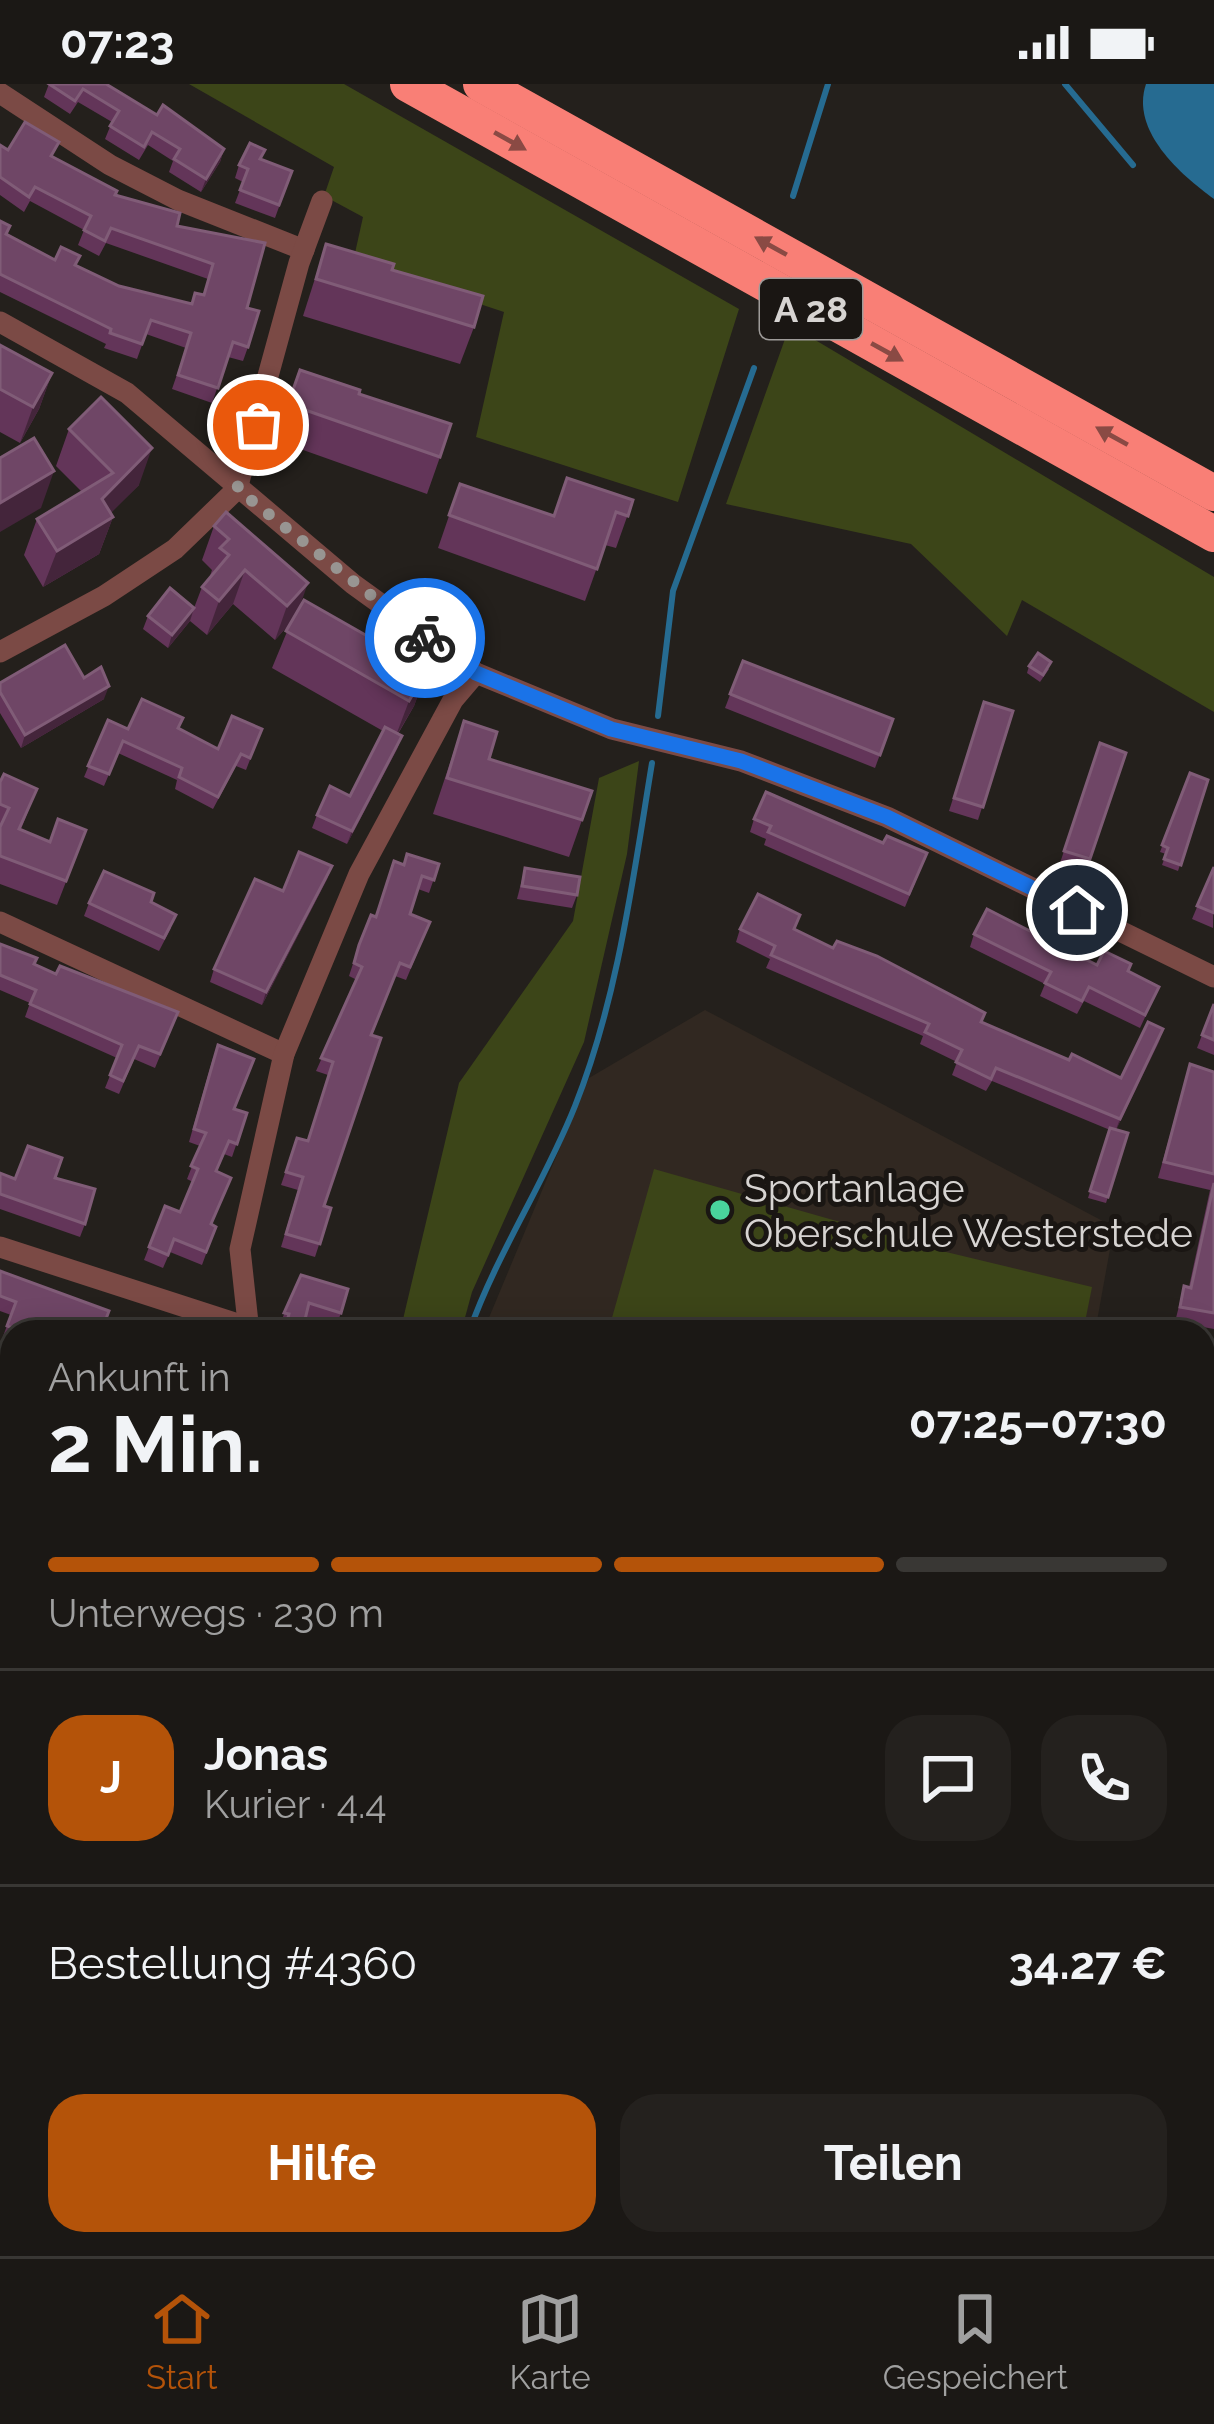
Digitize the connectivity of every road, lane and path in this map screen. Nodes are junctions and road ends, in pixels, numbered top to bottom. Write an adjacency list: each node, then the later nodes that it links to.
1 (408, 84): 9 (highway, A 28, one-way to 9)
2 (481, 84): 8 (highway, A 28, one-way to 2)
3 (0, 92): 5 (street)
4 (322, 201): 5 (street)
5 (304, 250): 7 (street)
6 (0, 322): 7 (street)
7 (237, 489): 10 (street); 11 (street)
8 (1214, 494)
9 (1214, 534)
10 (0, 652)
11 (476, 673): 13 (street); 14 (street)
12 (0, 922): 14 (street)
13 (1214, 977)
14 (284, 1054): 17 (street)
15 (0, 1247): 16 (street)
16 (219, 1320)
17 (248, 1320)

